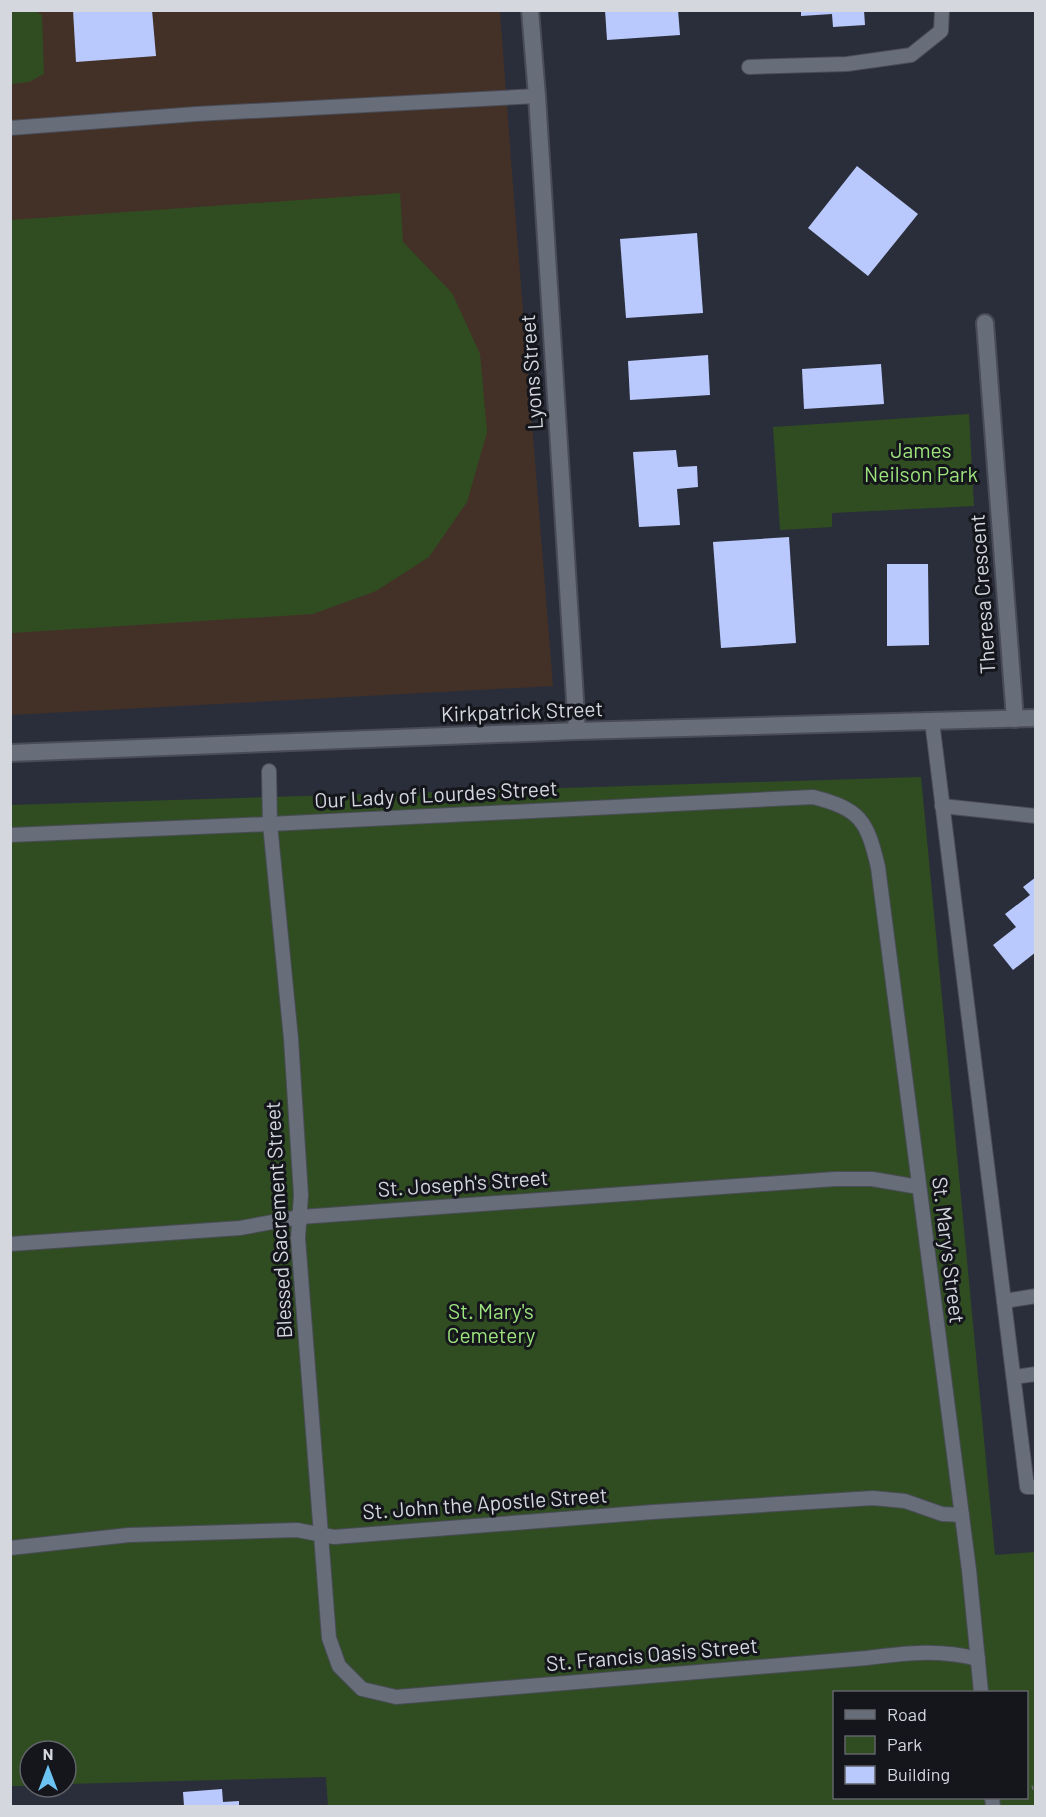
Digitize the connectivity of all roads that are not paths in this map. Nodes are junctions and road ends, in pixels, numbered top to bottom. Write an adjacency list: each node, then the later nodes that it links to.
1 (530, 10): 4 (street, Lyons Street)
2 (942, 10): 3 (lane)
3 (749, 66)
4 (537, 96): 5 (lane); 10 (street, Lyons Street)
5 (10, 128)
6 (985, 323): 8 (street, Theresa Crescent)
7 (1035, 718): 8 (street, Kirkpatrick Street)
8 (1015, 719): 9 (street, Kirkpatrick Street)
9 (932, 721): 10 (street, Kirkpatrick Street); 13 (lane)
10 (577, 731): 11 (street, Kirkpatrick Street)
11 (10, 753)
12 (269, 771): 16 (lane, Blessed Sacrement Street)
13 (942, 806): 14 (lane); 22 (lane)
14 (1035, 816)
15 (859, 817): 16 (lane, Our Lady of Lourdes Street); 18 (lane, St. Mary's Street)
16 (270, 824): 17 (lane, Our Lady of Lourdes Street); 19 (lane, Blessed Sacrement Street)
17 (10, 835)
18 (919, 1187): 19 (lane, St. Joseph's Street); 26 (lane, St. Mary's Street)
19 (300, 1217): 20 (lane, St. Joseph's Street); 27 (lane, Blessed Sacrement Street)
20 (10, 1244)
21 (1035, 1296): 22 (lane)
22 (1004, 1301): 24 (lane)
23 (1035, 1374): 24 (lane)
24 (1014, 1377): 25 (lane)
25 (1035, 1486)
26 (962, 1515): 27 (lane, St. John the Apostle Street); 29 (lane, St. Mary's Street)
27 (320, 1534): 28 (lane, St. John the Apostle Street); 30 (lane, Blessed Sacrement Street)
28 (10, 1548)
29 (978, 1659): 30 (lane, St. Francis Oasis Street); 31 (lane, St. Mary's Street)
30 (339, 1665)
31 (981, 1691)

